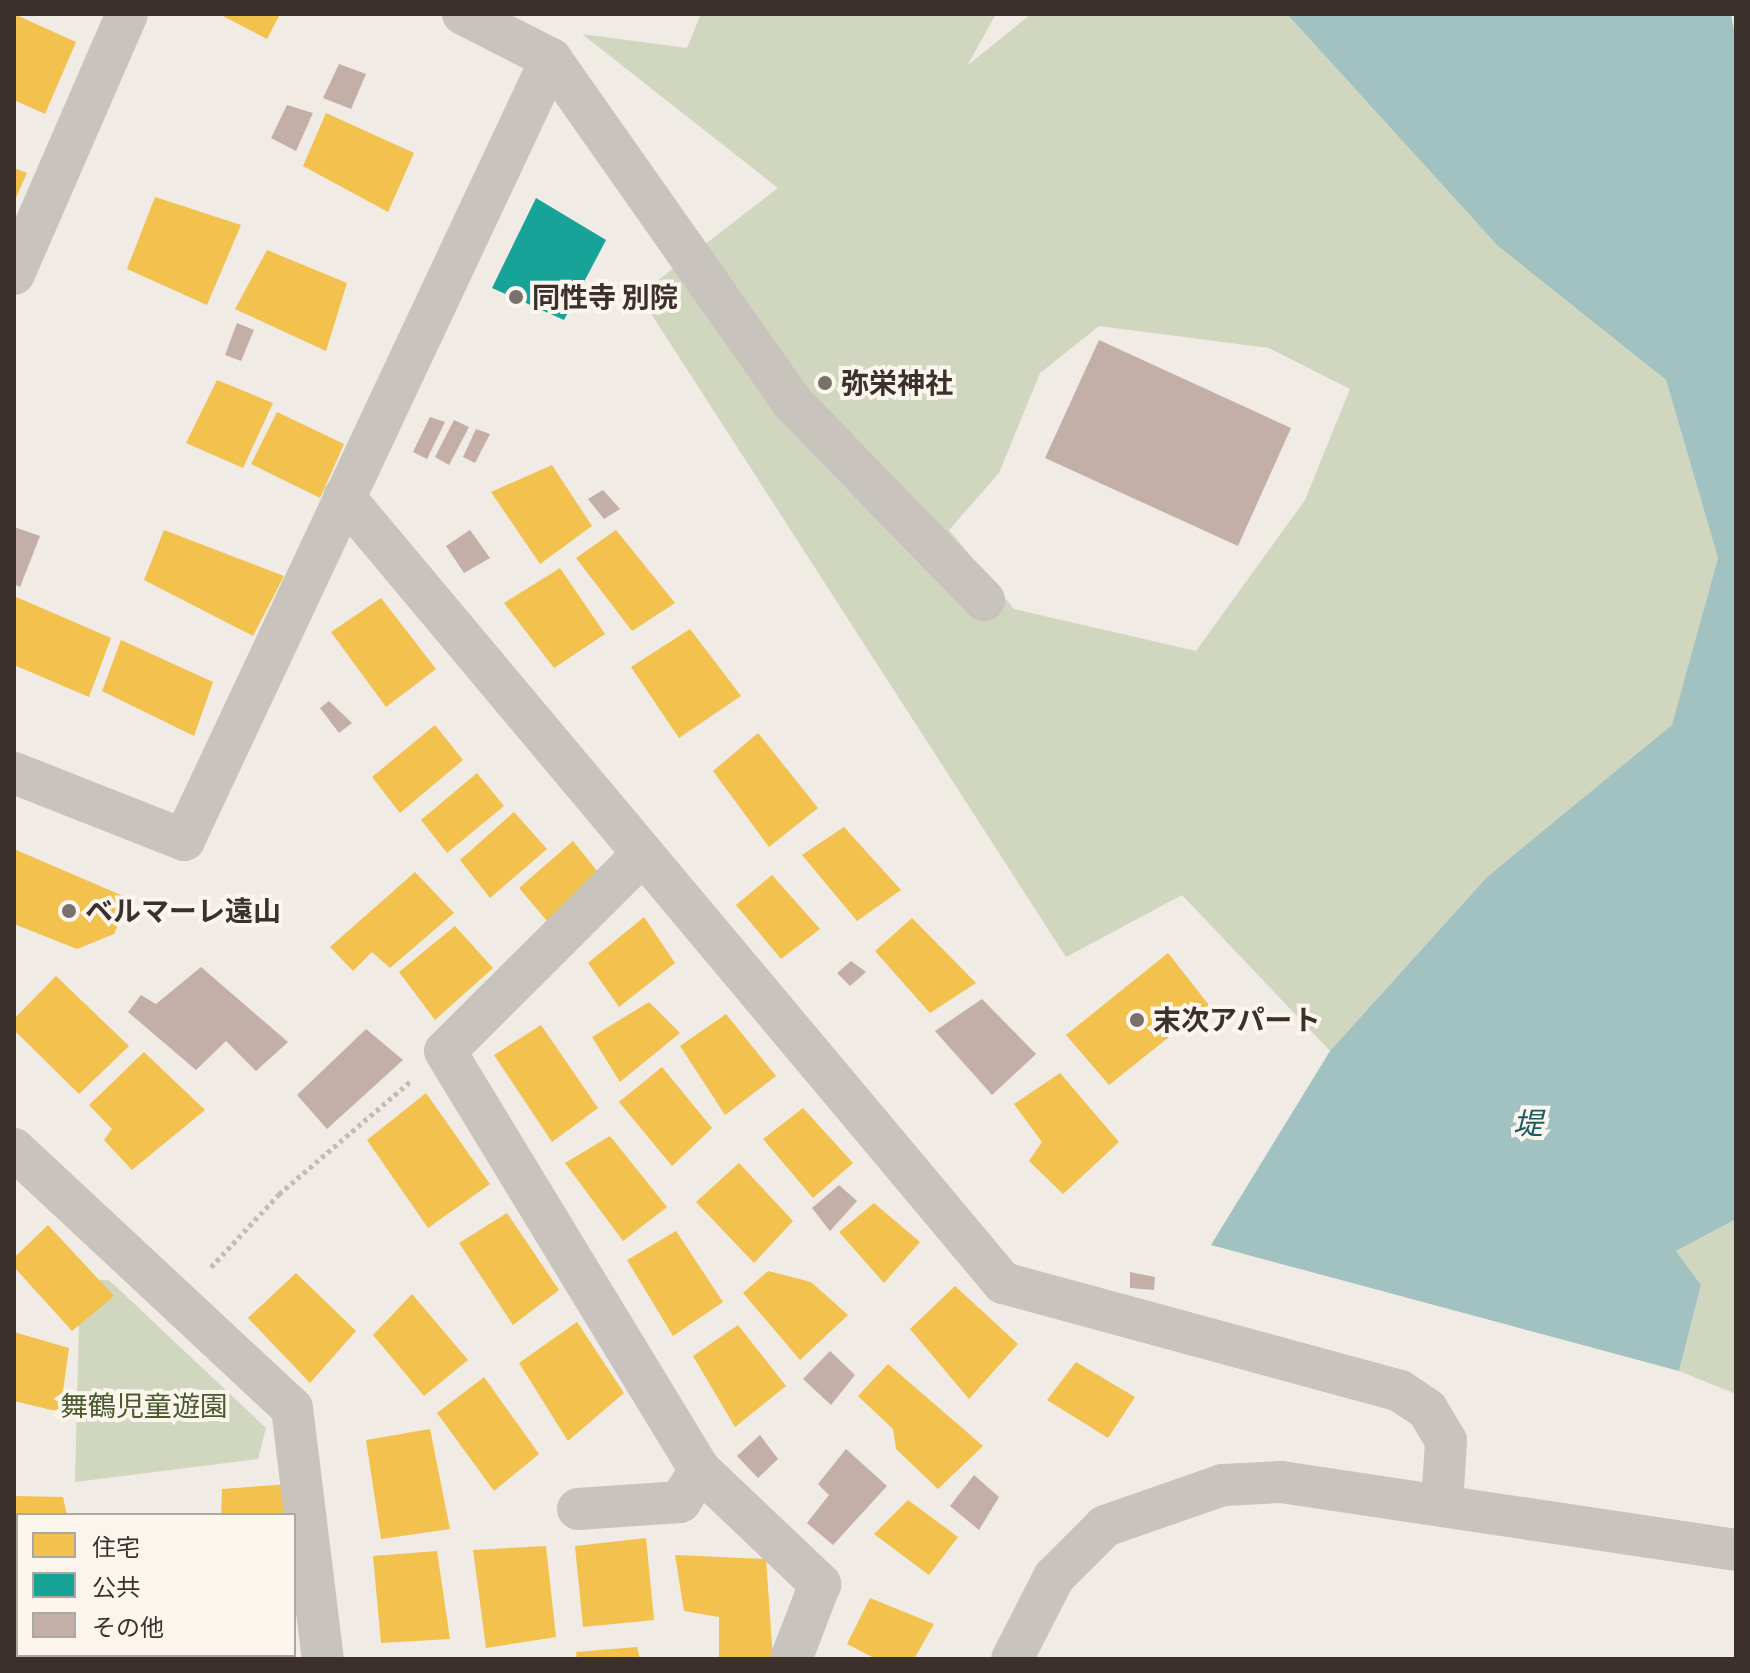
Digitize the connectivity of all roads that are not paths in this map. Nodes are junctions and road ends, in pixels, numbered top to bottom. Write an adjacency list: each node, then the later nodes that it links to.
1 (127, 14): 4 (street)
2 (475, 17): 3 (street)
3 (551, 59): 5 (street); 6 (street)
4 (14, 274)
5 (344, 497): 7 (street); 8 (street)
6 (984, 600)
7 (14, 773)
8 (641, 856): 10 (street); 11 (street)
9 (14, 1149): 14 (street)
10 (700, 1470): 12 (street); 15 (street)
11 (1442, 1505): 13 (street); 16 (street)
12 (578, 1509)
13 (1736, 1550)
14 (323, 1659)
15 (791, 1659)
16 (1012, 1659)

